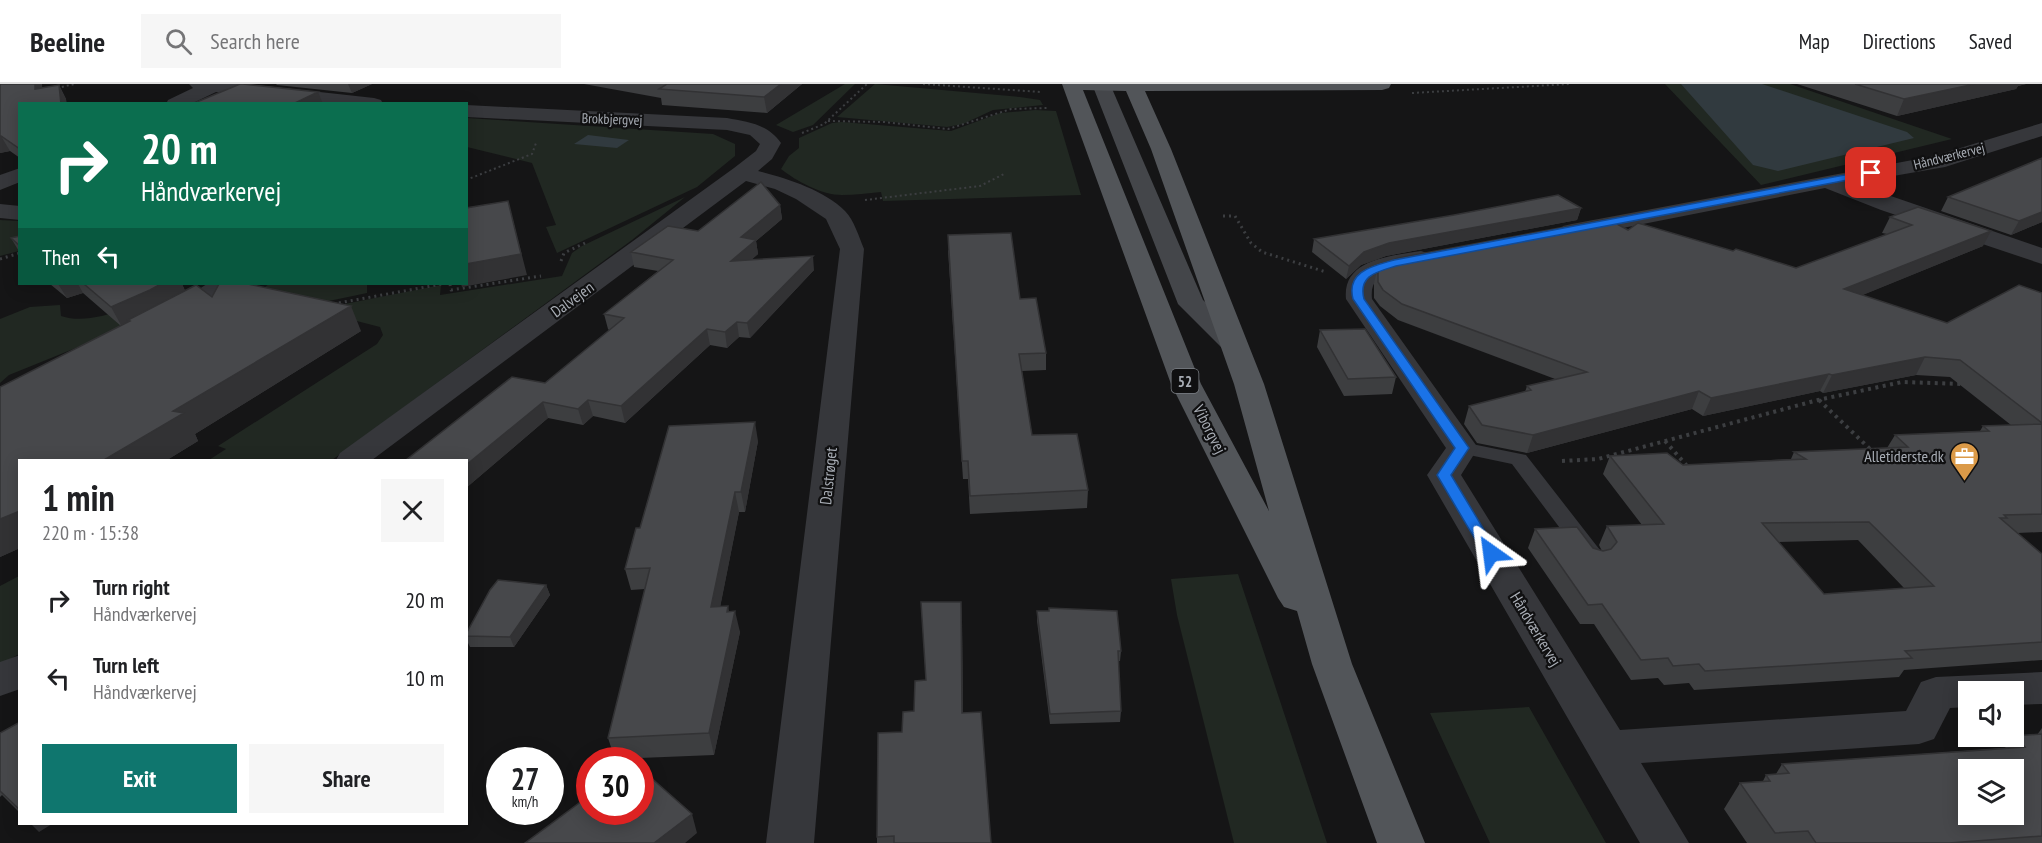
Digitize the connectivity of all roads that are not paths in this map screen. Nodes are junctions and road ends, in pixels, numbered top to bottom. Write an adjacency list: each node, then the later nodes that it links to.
1 (1101, 84): 4 (main road); 5 (main road); 22 (main road)
2 (1382, 84): 4 (main road)
3 (205, 85): 6 (street); 7 (street)
4 (1131, 85): 22 (main road, Viborgvej / 52)
5 (1076, 92): 26 (main road, Viborgvej / 52)
6 (178, 102)
7 (356, 102)
8 (468, 111): 10 (street, Brokbjergvej)
9 (2039, 133): 13 (street, Håndværkervej)
10 (763, 135): 11 (street, Dalvejen)
11 (742, 173): 24 (street, Dalvejen); 31 (street, Dalstrøget)
12 (18, 175): 14 (street)
13 (1827, 181): 17 (street, Håndværkervej); 19 (street)
14 (0, 183)
15 (0, 211): 16 (street)
16 (18, 213)
17 (1543, 237)
18 (1450, 254): 23 (street)
19 (2042, 256)
20 (220, 285): 21 (street)
21 (151, 328)
22 (1233, 343): 26 (main road, Viborgvej / 52)
23 (1462, 448): 25 (lane); 30 (street, Håndværkervej)
24 (353, 459)
25 (1595, 560)
26 (1332, 664): 32 (main road, Viborgvej / 52)
27 (18, 671): 28 (street)
28 (0, 680)
29 (2042, 688): 30 (street)
30 (1608, 748): 33 (street, Håndværkervej)
31 (790, 843)
32 (1401, 843)
33 (1665, 843)

